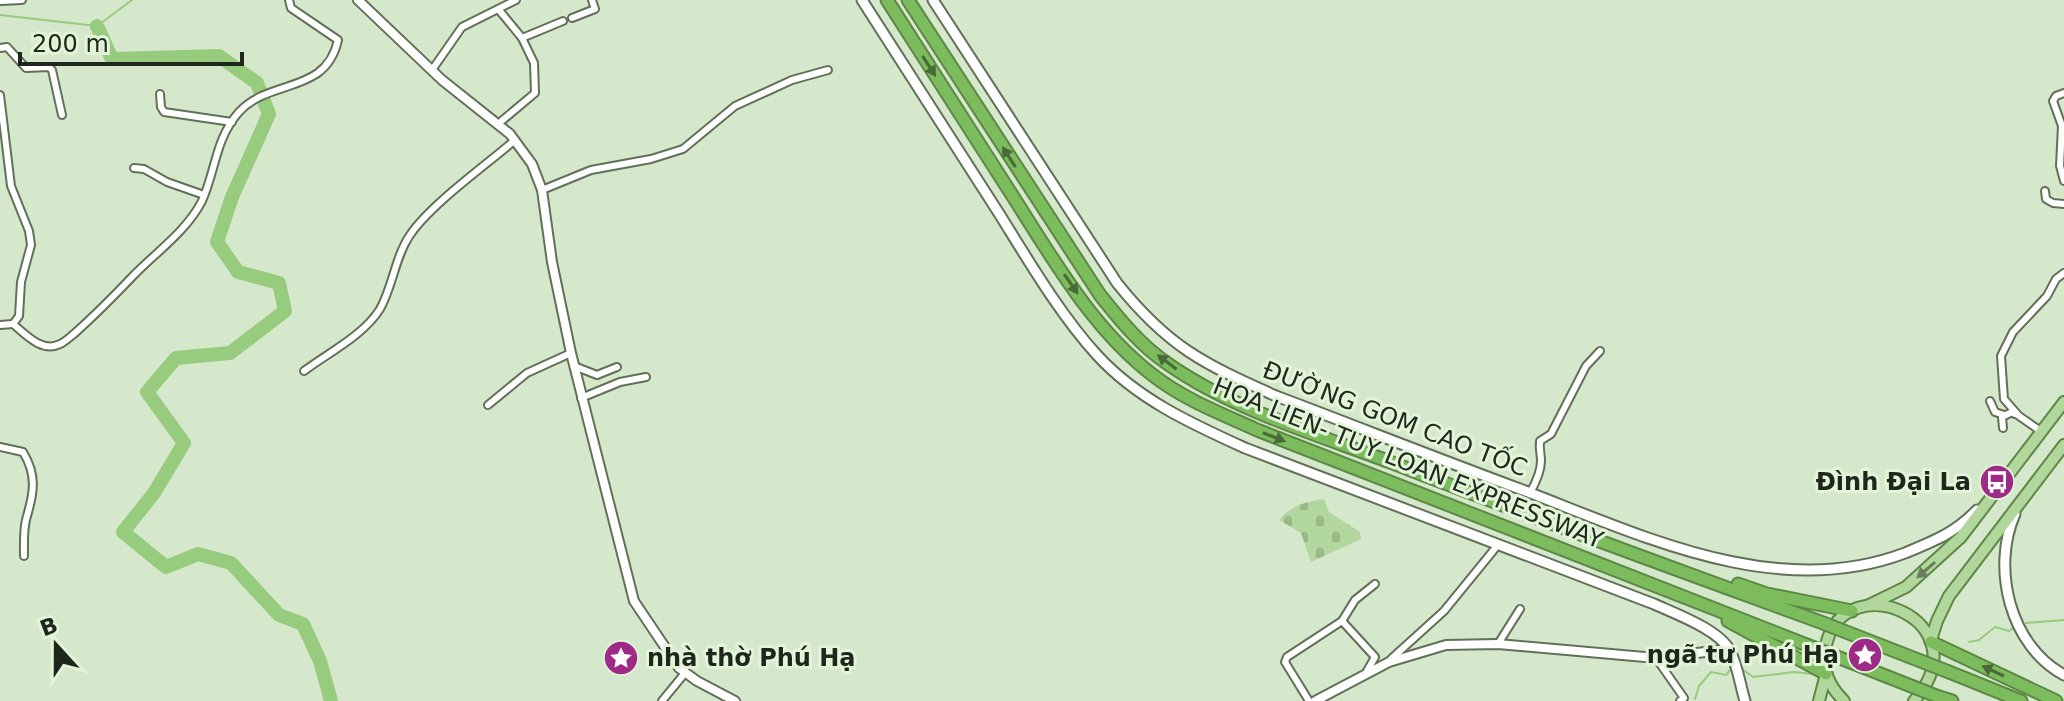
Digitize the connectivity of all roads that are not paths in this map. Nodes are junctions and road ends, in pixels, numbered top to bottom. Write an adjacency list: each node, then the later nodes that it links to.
1 (22, 0): 10 (street)
2 (289, 0): 22 (street)
3 (358, 0): 16 (street)
4 (516, 0): 11 (street)
5 (592, 0): 12 (street)
6 (862, 0): 55 (main road)
7 (887, 0): 54 (highway, HOA LIEN- TUY LOAN EXPRESSWAY, one-way to 54)
8 (908, 0): 51 (highway, HOA LIEN- TUY LOAN EXPRESSWAY, one-way to 8)
9 (933, 0): 52 (main road, ĐƯỜNG GOM CAO TỐC)
10 (0, 1)
11 (499, 10): 14 (street); 16 (street)
12 (572, 18)
13 (563, 21): 14 (street)
14 (522, 38): 23 (street)
15 (0, 48): 21 (street)
16 (432, 70): 23 (street)
17 (828, 70): 27 (street)
18 (2064, 93): 26 (street)
19 (160, 94): 22 (street)
20 (0, 95): 32 (street)
21 (62, 115)
22 (232, 122): 29 (street)
23 (498, 124): 24 (street)
24 (515, 140): 27 (street); 38 (street)
25 (134, 168): 29 (street)
26 (2064, 181)
27 (542, 190): 35 (street)
28 (2045, 191): 30 (street)
29 (204, 195): 32 (street)
30 (2064, 204)
31 (2064, 273): 45 (street)
32 (13, 324): 33 (street)
33 (0, 325)
34 (1600, 351): 52 (street)
35 (571, 353): 36 (street); 43 (street)
36 (574, 366): 37 (street); 40 (street)
37 (617, 367)
38 (304, 371)
39 (646, 377): 40 (street)
40 (581, 398): 67 (street)
41 (1990, 401): 44 (street)
42 (2064, 402): 47 (main road)
43 (488, 405)
44 (2004, 415): 45 (street); 46 (street)
45 (2019, 416): 47 (street)
46 (2003, 428)
47 (2042, 432): 50 (main road)
48 (2064, 445): 53 (main road)
49 (0, 447): 56 (street)
50 (1996, 491): 52 (main road, ĐƯỜNG GOM CAO TỐC); 58 (main road, one-way to 58)
51 (1469, 493): 60 (highway); 81 (highway, HOA LIEN- TUY LOAN EXPRESSWAY, bridge)
52 (1530, 493)
53 (2019, 504): 62 (main road); 69 (main road)
54 (1518, 530): 68 (highway); 80 (highway, HOA LIEN- TUY LOAN EXPRESSWAY, bridge)
55 (1497, 546): 64 (main road); 66 (street)
56 (24, 556)
57 (1375, 584): 61 (street)
58 (1869, 605): 60 (main road); 62 (main road)
59 (1520, 609): 63 (street)
60 (1852, 611): 68 (main road)
61 (1342, 621): 70 (street); 75 (street)
62 (1931, 642): 79 (main road); 82 (highway, one-way to 62)
63 (1498, 644): 65 (street); 66 (street)
64 (1730, 649): 65 (street); 76 (main road)
65 (1656, 658): 72 (street)
66 (1389, 662): 70 (street)
67 (685, 673): 71 (street); 73 (street)
68 (1826, 674): 77 (main road); 78 (main road)
69 (2064, 675)
70 (1362, 676): 75 (street)
71 (724, 698): 74 (street)
72 (1684, 700)
73 (662, 701)
74 (735, 701)
75 (1312, 701)
76 (1745, 701)
77 (1819, 701)
78 (1844, 701)
79 (1914, 701)
80 (1952, 701)
81 (2021, 701)
82 (2056, 701)

